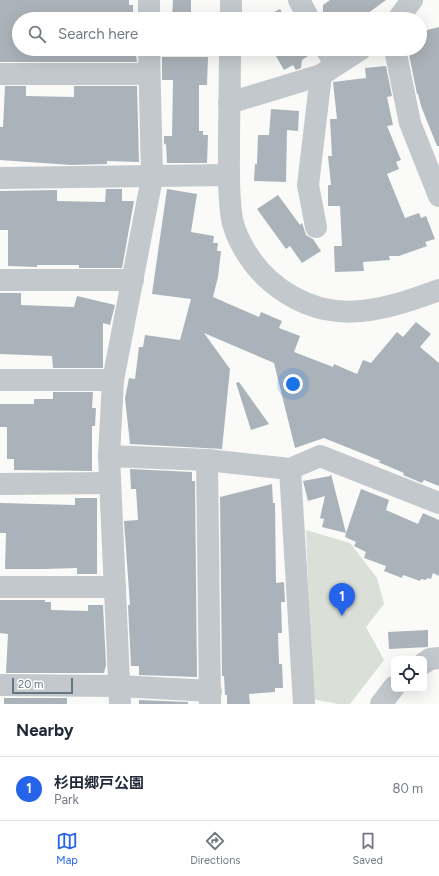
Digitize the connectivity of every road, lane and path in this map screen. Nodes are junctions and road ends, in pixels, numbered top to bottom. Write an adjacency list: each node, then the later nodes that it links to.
1 (149, 0): 5 (street)
2 (231, 0): 6 (street)
3 (299, 0): 7 (street)
4 (412, 0): 8 (street)
5 (149, 12)
6 (231, 12)
7 (305, 12)
8 (403, 12)
9 (149, 56): 15 (street)
10 (230, 56): 16 (street)
11 (344, 56): 13 (street)
12 (396, 56): 20 (street)
13 (328, 63): 16 (street); 21 (street)
14 (0, 74): 15 (street)
15 (149, 74): 19 (street)
16 (229, 103): 17 (street)
17 (229, 176): 19 (street); 24 (street)
18 (0, 178): 19 (street)
19 (152, 178): 23 (street)
20 (439, 196)
21 (316, 227)
22 (0, 280): 23 (street)
23 (133, 280): 26 (street)
24 (439, 290)
25 (0, 380): 26 (street)
26 (113, 380): 27 (street)
27 (109, 456): 28 (street); 30 (street)
28 (207, 460): 29 (street); 40 (street)
29 (290, 469): 32 (street); 41 (street)
30 (110, 483): 31 (street); 34 (street)
31 (0, 484)
32 (439, 503)
33 (0, 587): 34 (street)
34 (115, 587): 39 (street)
35 (439, 658): 36 (street)
36 (427, 661)
37 (0, 686): 39 (street)
38 (391, 691): 42 (street)
39 (119, 695): 40 (street)
40 (211, 697)
41 (304, 704)
42 (381, 704)

